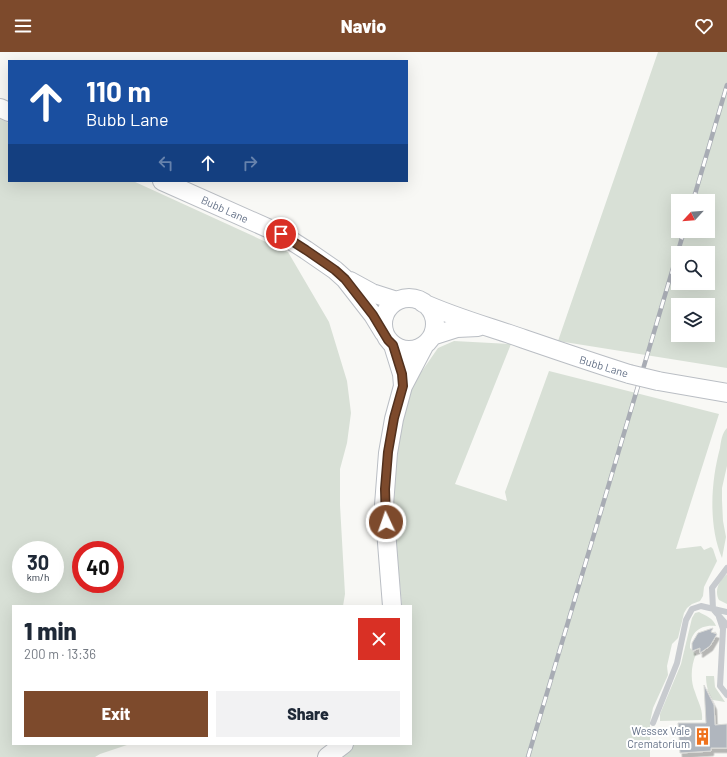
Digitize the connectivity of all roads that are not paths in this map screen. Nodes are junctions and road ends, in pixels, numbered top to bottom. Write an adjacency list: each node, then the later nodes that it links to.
1 (164, 182): 2 (main road, Bubb Lane)
2 (345, 279): 3 (main road, Bubb Lane); 6 (main road, Bubb Lane)
3 (397, 301): 4 (main road); 6 (main road)
4 (423, 303): 5 (main road, Bubb Lane); 7 (main road)
5 (485, 327): 7 (main road, Bubb Lane); 9 (main road, Bubb Lane, bridge)
6 (389, 339): 7 (main road); 8 (main road)
7 (428, 341): 8 (main road)
8 (403, 386): 11 (main road)
9 (727, 393)
10 (727, 568): 12 (lane)
11 (392, 605)
12 (712, 609): 13 (lane); 14 (lane); 17 (lane)
13 (727, 612)
14 (719, 617): 15 (lane); 16 (lane)
15 (727, 625)
16 (727, 695)
17 (653, 723)
18 (343, 745): 19 (main road)
19 (327, 757)

